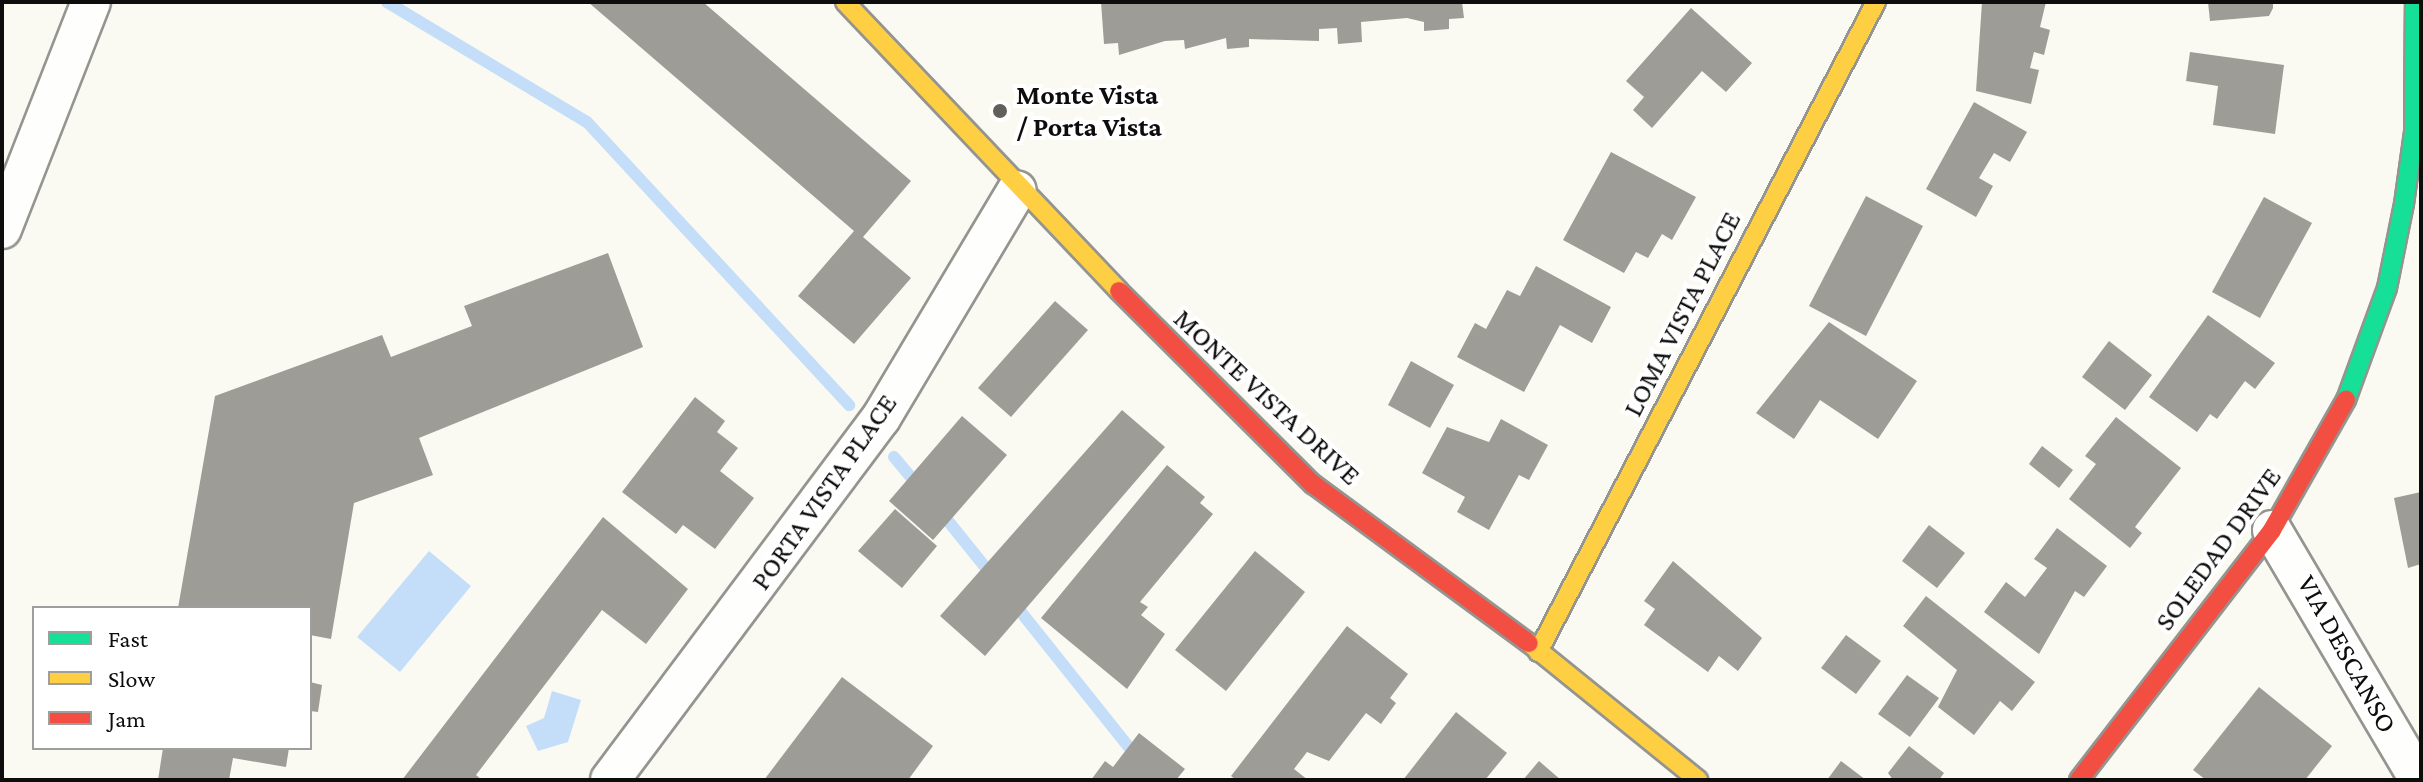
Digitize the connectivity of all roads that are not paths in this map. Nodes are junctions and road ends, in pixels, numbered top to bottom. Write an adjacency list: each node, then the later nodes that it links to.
1 (91, 2): 6 (street)
2 (845, 2): 5 (street, MONTE VISTA DRIVE)
3 (1876, 2): 8 (street, LOMA VISTA PLACE)
4 (2415, 2): 7 (street, SOLEDAD DRIVE)
5 (1017, 190): 8 (street, MONTE VISTA DRIVE); 9 (street, PORTA VISTA PLACE)
6 (2, 229)
7 (2272, 530): 11 (street, SOLEDAD DRIVE); 12 (street, VIA DESCANSO)
8 (1538, 652): 10 (street, MONTE VISTA DRIVE)
9 (610, 780)
10 (1698, 780)
11 (2079, 780)
12 (2419, 780)

